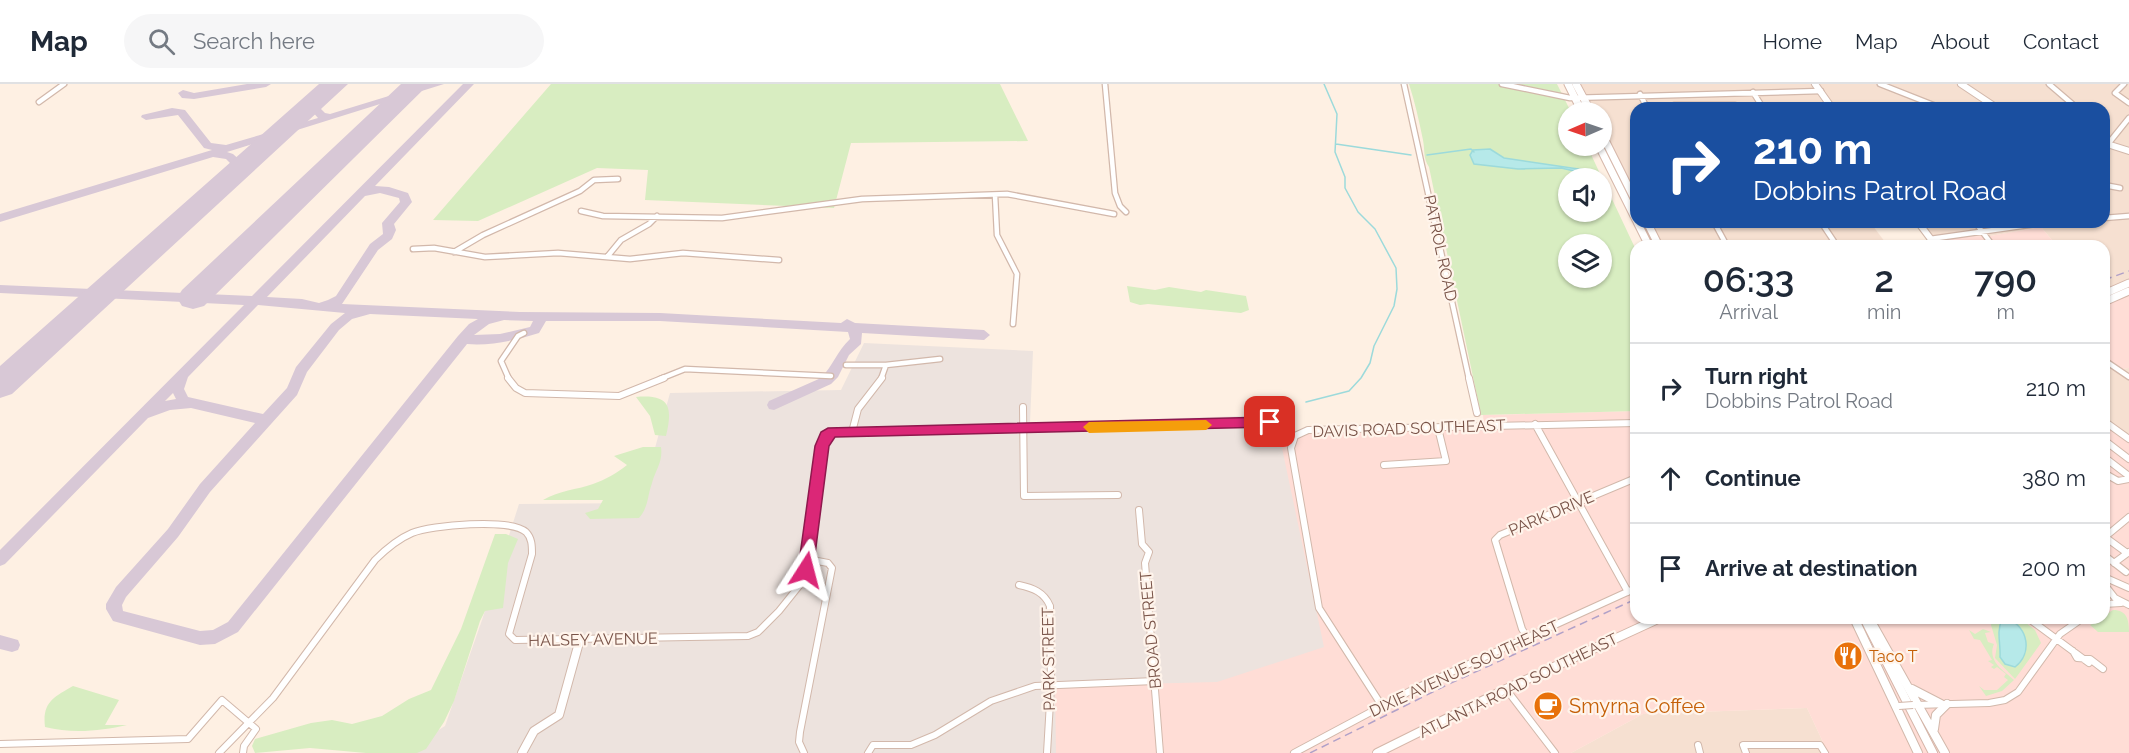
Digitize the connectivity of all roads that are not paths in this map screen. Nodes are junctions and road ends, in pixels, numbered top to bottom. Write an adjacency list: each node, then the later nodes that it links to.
1 (64, 84): 17 (street)
2 (1106, 84): 40 (street)
3 (1404, 84): 68 (street, PATROL ROAD)
4 (1502, 84): 15 (street)
5 (1568, 84): 15 (main road)
6 (1576, 84): 16 (main road)
7 (1815, 84): 13 (street)
8 (1880, 84): 23 (street)
9 (1961, 84): 24 (street)
10 (2049, 84): 25 (street)
11 (2124, 84): 26 (street)
12 (1753, 92): 13 (street); 14 (street); 21 (street)
13 (1821, 92): 22 (street)
14 (1640, 94): 16 (street); 20 (street)
15 (1575, 98): 16 (street); 18 (main road)
16 (1583, 98): 19 (main road)
17 (39, 102)
18 (1577, 102)
19 (1585, 102)
20 (1644, 102)
21 (1759, 102)
22 (1828, 102)
23 (1926, 102)
24 (1988, 102)
25 (2070, 102)
26 (2129, 103)
27 (2128, 121): 28 (street)
28 (2110, 138)
29 (2110, 144): 30 (street)
30 (2129, 151)
31 (1612, 154): 36 (main road)
32 (1604, 156): 38 (main road)
33 (618, 178): 52 (street)
34 (2110, 186): 35 (street)
35 (2120, 188)
36 (1630, 190)
37 (995, 195): 41 (street); 42 (street); 59 (street)
38 (1630, 207)
39 (581, 211): 42 (street)
40 (1126, 212)
41 (1114, 214)
42 (657, 216): 53 (street)
43 (2129, 216): 44 (street)
44 (2110, 218)
45 (1922, 228): 49 (street)
46 (1980, 228): 48 (street)
47 (2010, 228): 48 (street)
48 (1983, 232): 49 (street); 50 (street)
49 (1930, 239)
50 (1989, 240)
51 (413, 249): 52 (street)
52 (454, 252): 53 (street)
53 (607, 257): 54 (street)
54 (779, 261)
55 (2129, 283): 56 (main road)
56 (2110, 291)
57 (2129, 291): 58 (main road)
58 (2110, 299)
59 (1013, 324)
60 (524, 333): 65 (street)
61 (940, 359): 64 (street)
62 (2110, 364): 66 (street)
63 (846, 365): 64 (street)
64 (886, 365): 75 (street)
65 (831, 376)
66 (2129, 377)
67 (1023, 407): 74 (street)
68 (1477, 413)
69 (1270, 422): 74 (street)
70 (1630, 423): 71 (street, DAVIS ROAD SOUTHEAST)
71 (1535, 424): 73 (street, DAVIS ROAD SOUTHEAST); 85 (street)
72 (2110, 425): 76 (street)
73 (1438, 428): 80 (street); 119 (street, DAVIS ROAD SOUTHEAST)
74 (1022, 429): 75 (street); 84 (street)
75 (852, 432): 91 (street, HALSEY AVENUE)
76 (2129, 439)
77 (2110, 445): 78 (street)
78 (2129, 459)
79 (2110, 462): 82 (street)
80 (1384, 465)
81 (2110, 476): 82 (street)
82 (2129, 477)
83 (1630, 480): 85 (street, PARK DRIVE)
84 (1118, 495)
85 (1577, 501): 98 (street); 109 (street, PARK DRIVE)
86 (1139, 510): 113 (street, BROAD STREET)
87 (2129, 517): 88 (street)
88 (2110, 533)
89 (2110, 540): 90 (street)
90 (2128, 553): 93 (street)
91 (807, 559): 110 (street, HALSEY AVENUE); 128 (street)
92 (2110, 560): 93 (street)
93 (2114, 563): 94 (street)
94 (2126, 572)
95 (2110, 580): 97 (street)
96 (1018, 585): 115 (street, PARK STREET)
97 (2125, 586): 99 (street)
98 (1628, 592): 109 (street, DIXIE AVENUE SOUTHEAST)
99 (2110, 592): 101 (street)
100 (2110, 604): 101 (street)
101 (2126, 605)
102 (1647, 624): 116 (main road, ATLANTA ROAD SOUTHEAST)
103 (1857, 624): 120 (street)
104 (1863, 624): 139 (main road)
105 (1867, 624): 140 (main road)
106 (1872, 624): 114 (street)
107 (2035, 624): 111 (street)
108 (2074, 624): 111 (street)
109 (1527, 637): 119 (street, DIXIE AVENUE SOUTHEAST)
110 (580, 639): 121 (street, HALSEY AVENUE); 127 (street)
111 (2055, 640): 112 (street); 117 (street)
112 (2103, 669)
113 (1155, 681): 115 (street); 131 (street, BROAD STREET)
114 (1907, 684): 117 (street); 118 (street)
115 (1051, 686): 129 (street); 130 (street, PARK STREET)
116 (1506, 689): 133 (main road, ATLANTA ROAD SOUTHEAST); 134 (street)
117 (1944, 704): 118 (street); 122 (street)
118 (1916, 705): 120 (street, bridge); 122 (street)
119 (1382, 706): 132 (street, DIXIE AVENUE SOUTHEAST)
120 (1897, 706): 138 (street)
121 (249, 724): 123 (street); 125 (street, HALSEY AVENUE); 126 (street)
122 (1935, 735): 141 (street)
123 (0, 744)
124 (1698, 745): 135 (street)
125 (219, 753)
126 (243, 753)
127 (522, 753)
128 (804, 753)
129 (868, 753)
130 (1047, 753)
131 (1160, 753)
132 (1294, 753)
133 (1377, 753)
134 (1555, 753)
135 (1701, 753)
136 (1746, 753): 137 (street)
137 (1825, 753)
138 (1917, 753)
139 (1928, 753)
140 (1933, 753)
141 (1945, 753)

